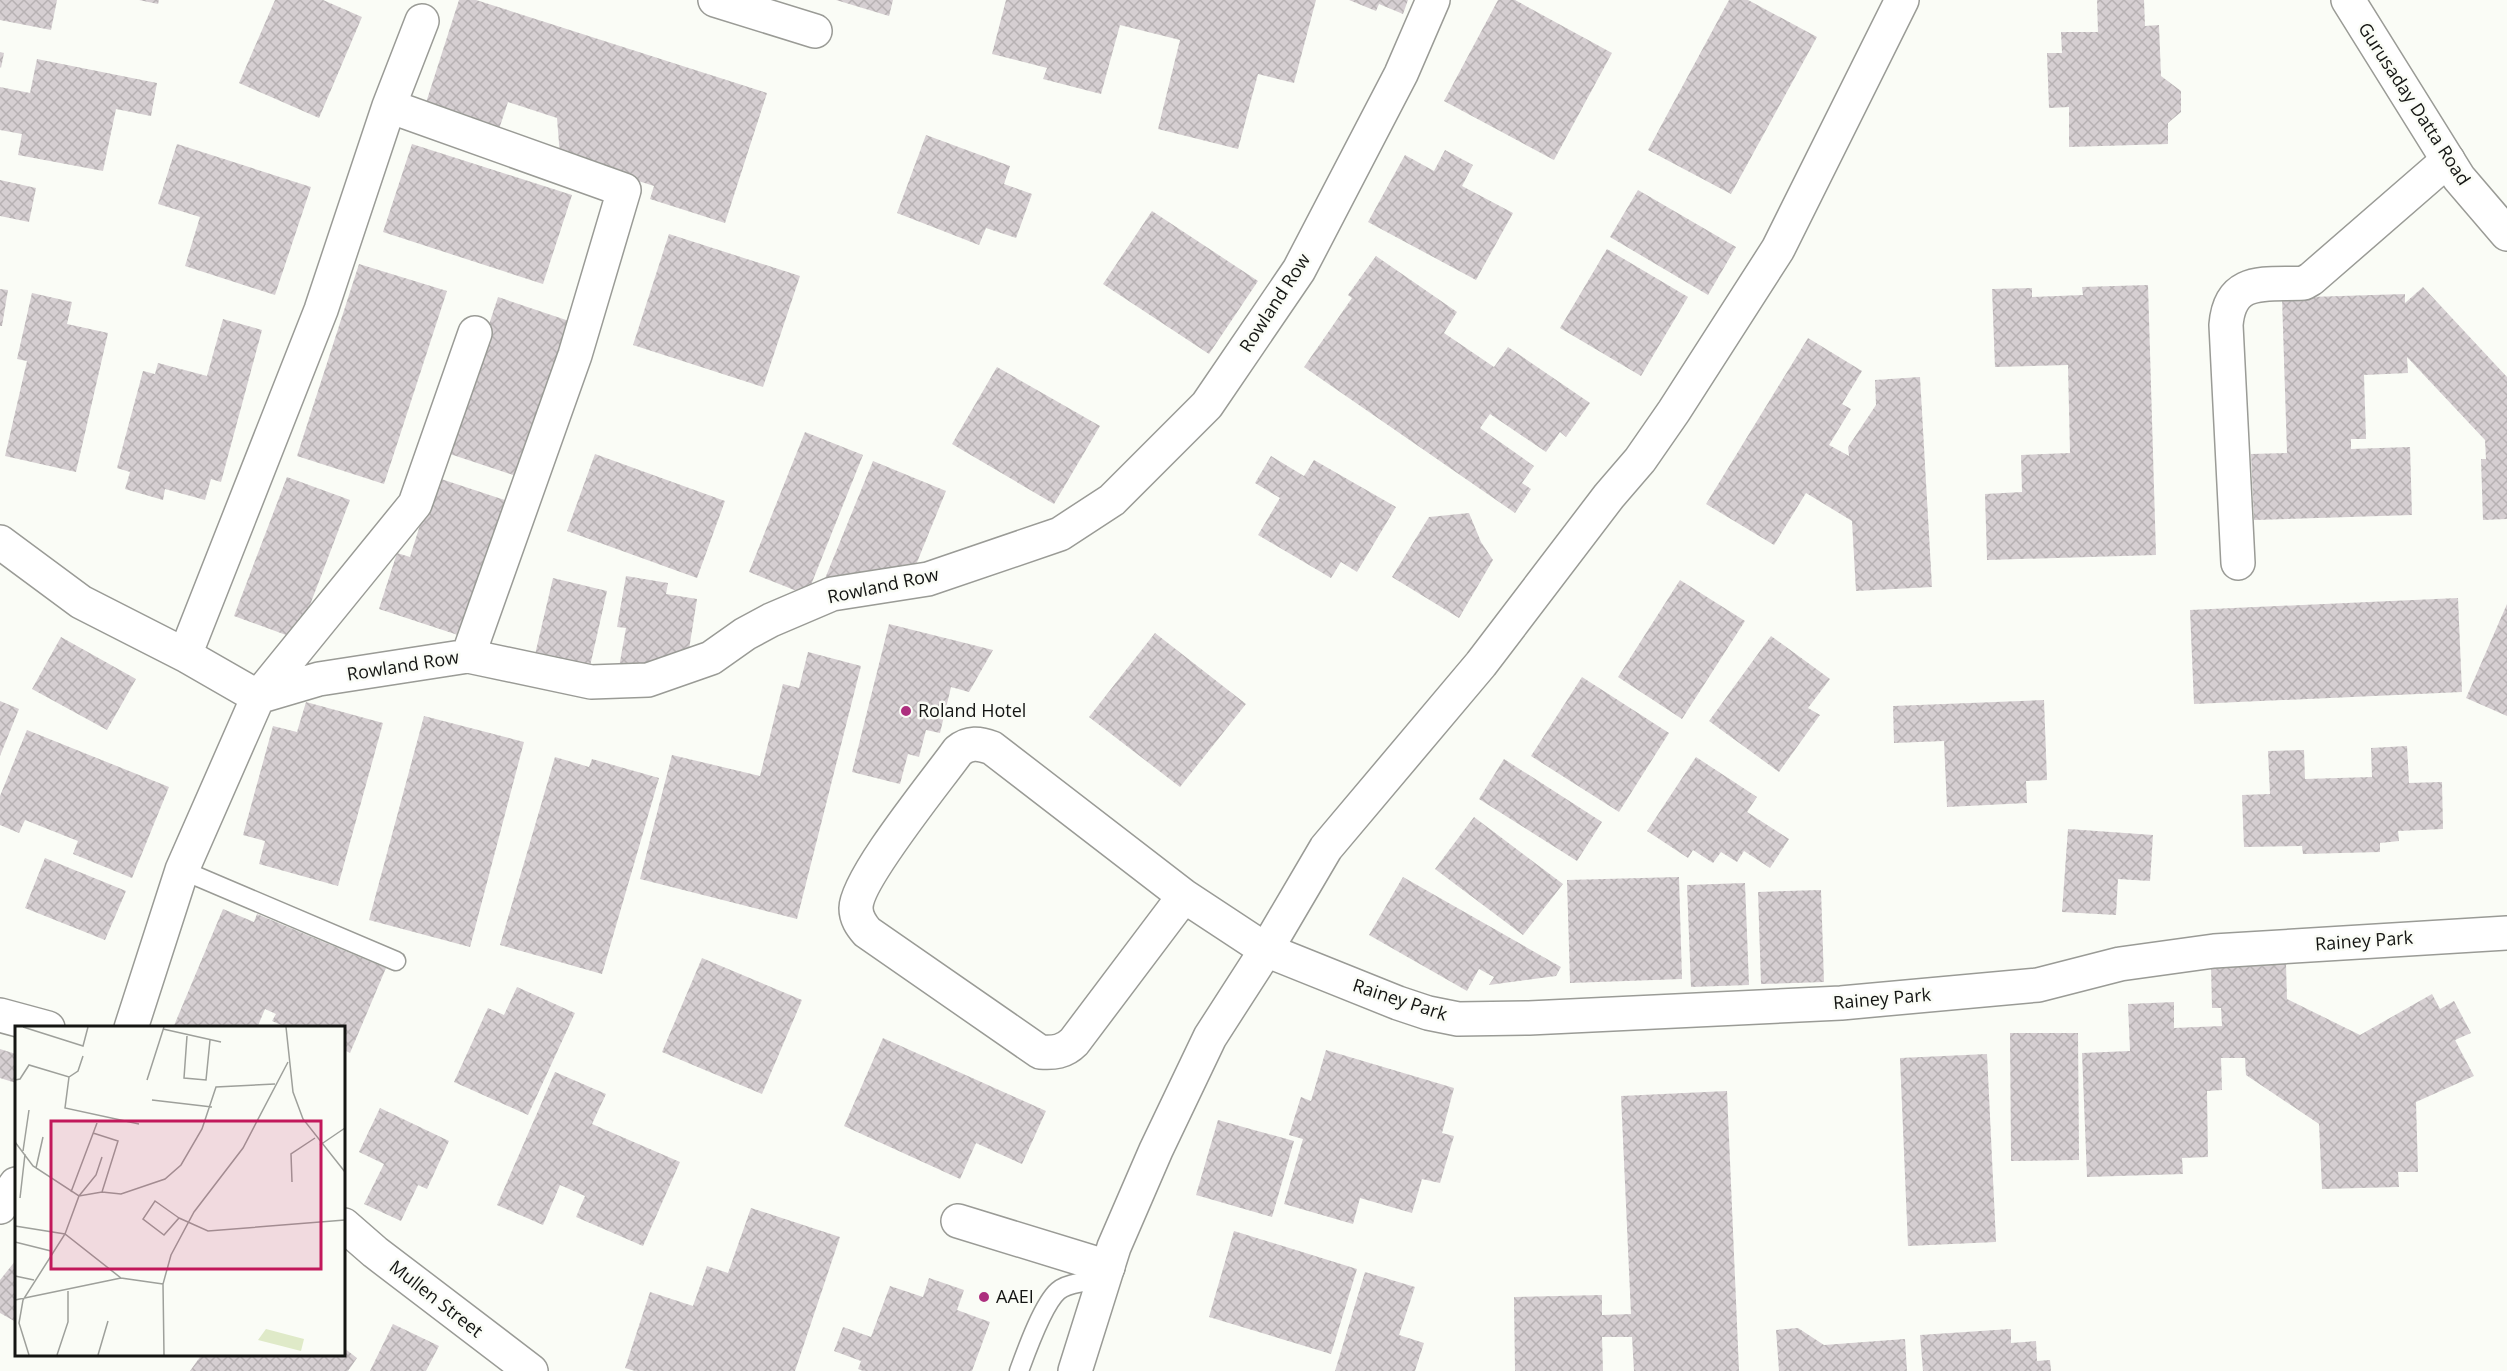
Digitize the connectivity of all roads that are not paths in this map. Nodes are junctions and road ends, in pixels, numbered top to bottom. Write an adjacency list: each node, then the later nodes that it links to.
1 (715, 0): 6 (street)
2 (1433, 0): 14 (street, Rowland Row)
3 (1902, 0): 19 (street)
4 (2348, 0): 8 (street, Gurusaday Datta Road)
5 (422, 21): 7 (street)
6 (815, 31)
7 (389, 106): 13 (street); 14 (street)
8 (2448, 160): 9 (street, Gurusaday Datta Road); 12 (street)
9 (2504, 225)
10 (475, 333): 15 (street)
11 (0, 542): 13 (street)
12 (2238, 563)
13 (185, 655): 15 (street)
14 (468, 656): 15 (street, Rowland Row)
15 (258, 697): 16 (street)
16 (182, 870): 20 (lane); 23 (street)
17 (1184, 896): 17 (street, Rainey Park); 19 (street, Rainey Park)
18 (2507, 933): 19 (street, Rainey Park)
19 (1266, 950): 26 (street)
20 (396, 961)
21 (0, 1016): 22 (street)
22 (40, 1026)
23 (132, 1026)
24 (958, 1221): 26 (street)
25 (345, 1226): 27 (street, Mullen Street)
26 (1106, 1274): 28 (lane); 29 (street)
27 (531, 1371)
28 (1019, 1371)
29 (1075, 1371)

